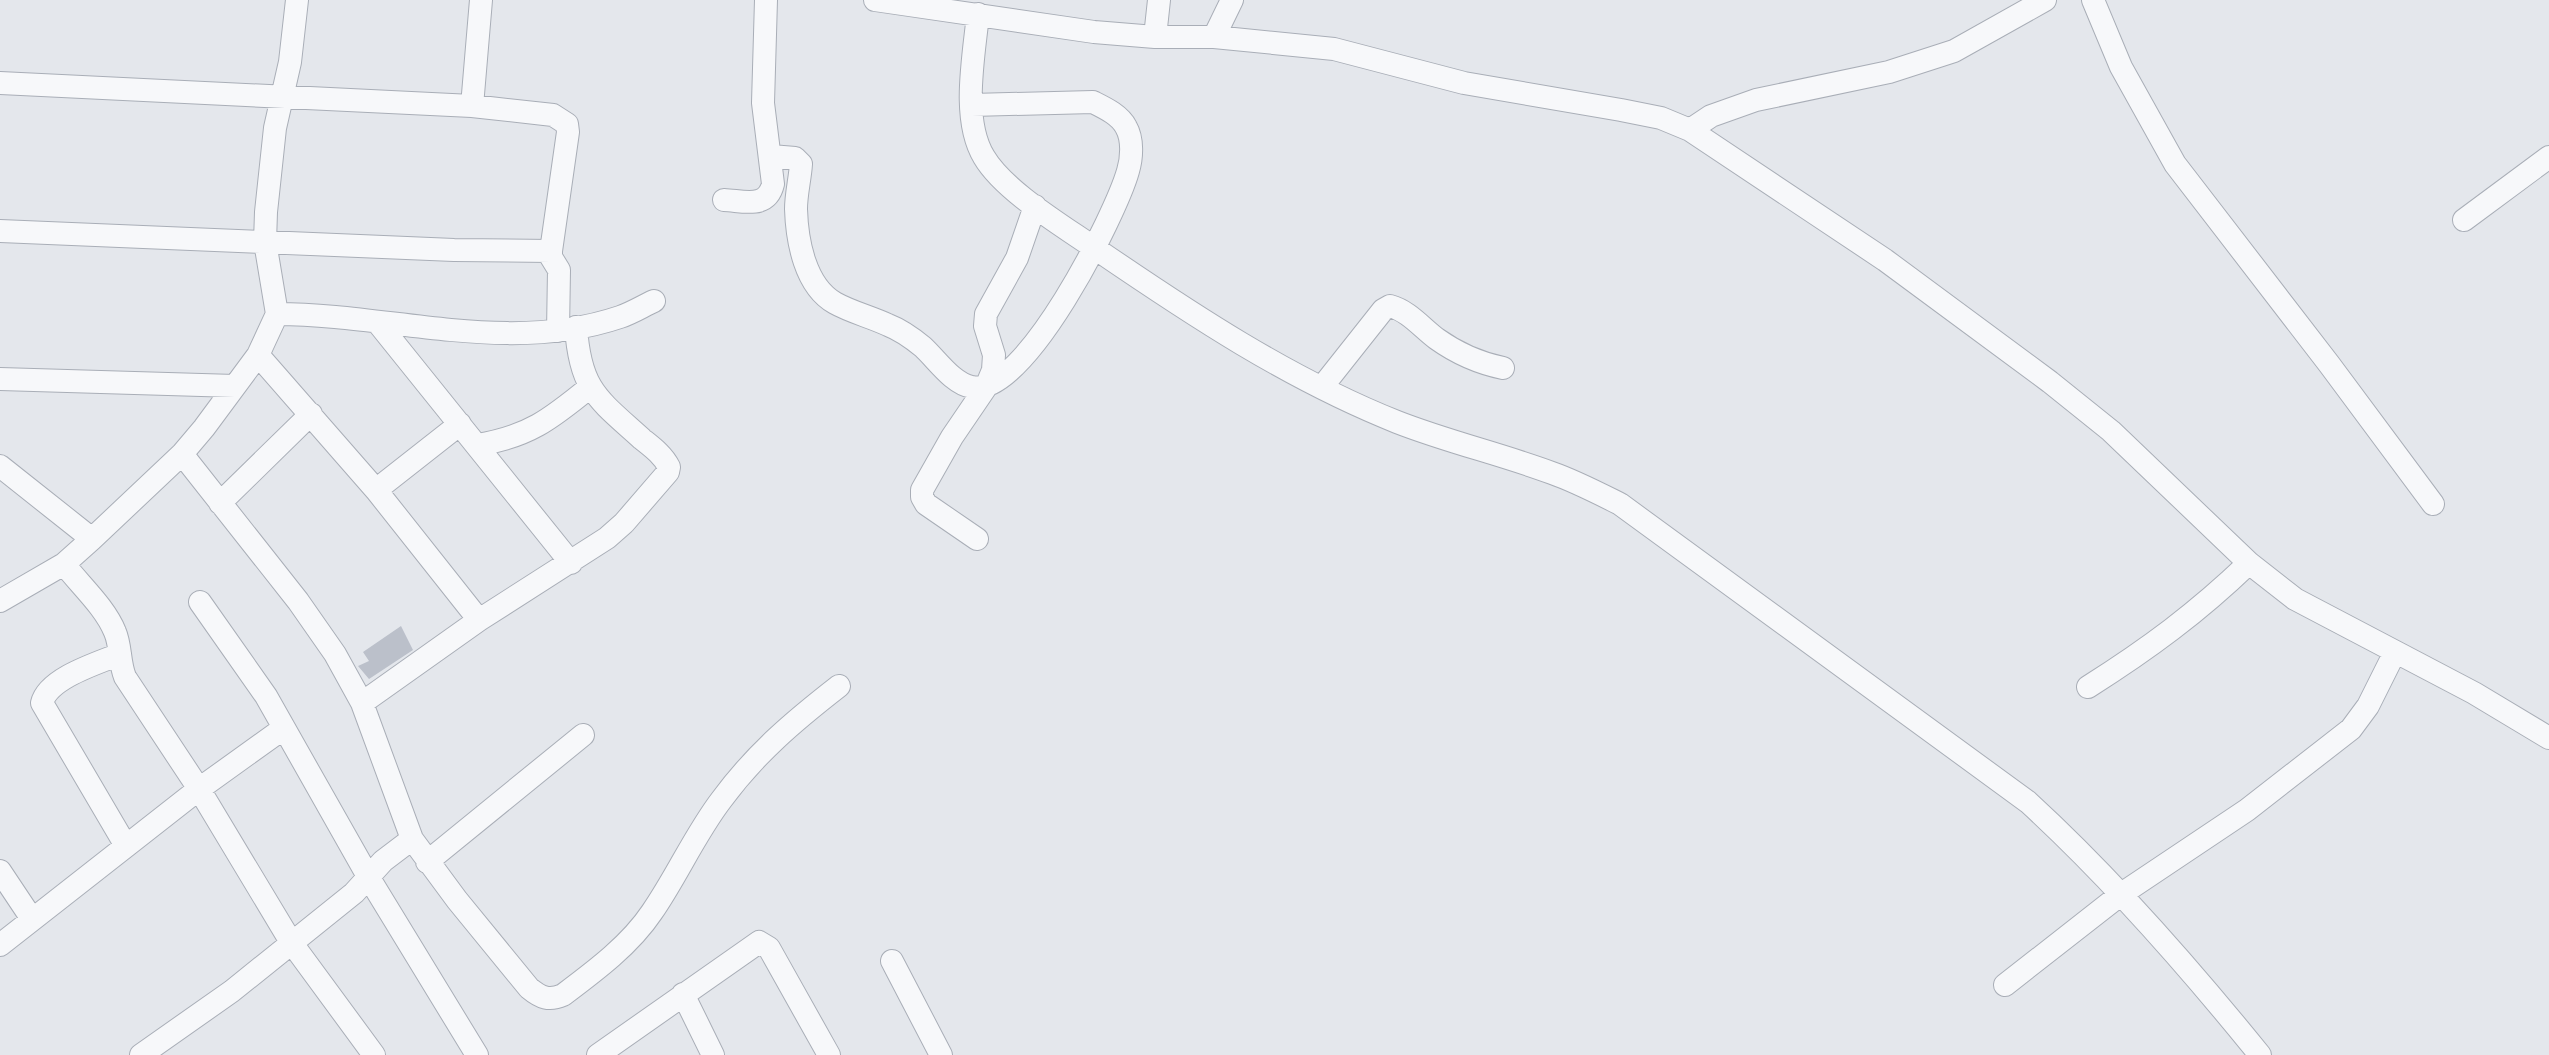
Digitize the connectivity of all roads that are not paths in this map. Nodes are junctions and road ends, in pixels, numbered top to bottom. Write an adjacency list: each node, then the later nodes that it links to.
1 (298, 0): 13 (street)
2 (481, 0): 15 (street)
3 (766, 0): 17 (street)
4 (876, 0): 9 (street)
5 (1159, 0): 10 (street)
6 (1232, 0): 11 (street)
7 (2045, 0): 16 (street)
8 (2093, 0): 44 (street)
9 (978, 14): 10 (street); 14 (street)
10 (1156, 36): 11 (street)
11 (1214, 37): 16 (street)
12 (0, 84): 13 (street)
13 (283, 96): 15 (street); 23 (street)
14 (972, 105): 20 (street); 24 (street)
15 (472, 106): 25 (street)
16 (1690, 130): 48 (street)
17 (770, 156): 19 (street); 35 (street)
18 (2549, 157): 21 (street)
19 (724, 200)
20 (1036, 206): 24 (street); 35 (street)
21 (2464, 220)
22 (0, 231): 23 (street)
23 (265, 242): 25 (street); 27 (street)
24 (1095, 249): 35 (street); 36 (street)
25 (551, 251): 29 (street)
26 (654, 301): 29 (street)
27 (276, 314): 28 (street); 30 (street)
28 (378, 323): 29 (street); 38 (street)
29 (567, 329): 34 (street)
30 (258, 355): 33 (street); 37 (street)
31 (1504, 368): 36 (street)
32 (0, 379): 33 (street)
33 (235, 386): 40 (street)
34 (590, 387): 39 (street); 47 (street)
35 (986, 387): 46 (street)
36 (1322, 387): 67 (street)
37 (311, 414): 42 (street); 43 (street)
38 (460, 424): 39 (street); 42 (street)
39 (477, 445): 47 (street)
40 (182, 454): 43 (street); 45 (street)
41 (0, 466): 45 (street)
42 (376, 490): 52 (street)
43 (220, 503): 57 (street)
44 (2432, 504)
45 (92, 539): 49 (street)
46 (977, 539)
47 (571, 563): 52 (street)
48 (2249, 563): 53 (street); 56 (street)
49 (64, 564): 50 (street); 54 (street)
50 (0, 601)
51 (200, 602): 58 (street)
52 (479, 620): 57 (street)
53 (2395, 652): 60 (street); 67 (street)
54 (120, 654): 61 (street); 63 (street)
55 (838, 686): 64 (street)
56 (2088, 687)
57 (362, 703): 62 (street)
58 (284, 728): 61 (street); 66 (street)
59 (583, 735): 64 (street)
60 (2549, 738)
61 (199, 789): 63 (street); 69 (street)
62 (412, 839): 64 (street); 66 (street)
63 (126, 846): 68 (street)
64 (427, 862)
65 (0, 871): 68 (street)
66 (369, 878): 69 (street); 76 (street)
67 (2120, 895): 72 (street); 81 (street)
68 (32, 919): 70 (street)
69 (291, 942): 74 (street); 75 (street)
70 (0, 945)
71 (892, 961): 80 (street)
72 (2005, 984)
73 (683, 994): 77 (street); 78 (street); 79 (street)
74 (141, 1055)
75 (374, 1055)
76 (477, 1055)
77 (598, 1055)
78 (713, 1055)
79 (828, 1055)
80 (941, 1055)
81 (2260, 1055)

